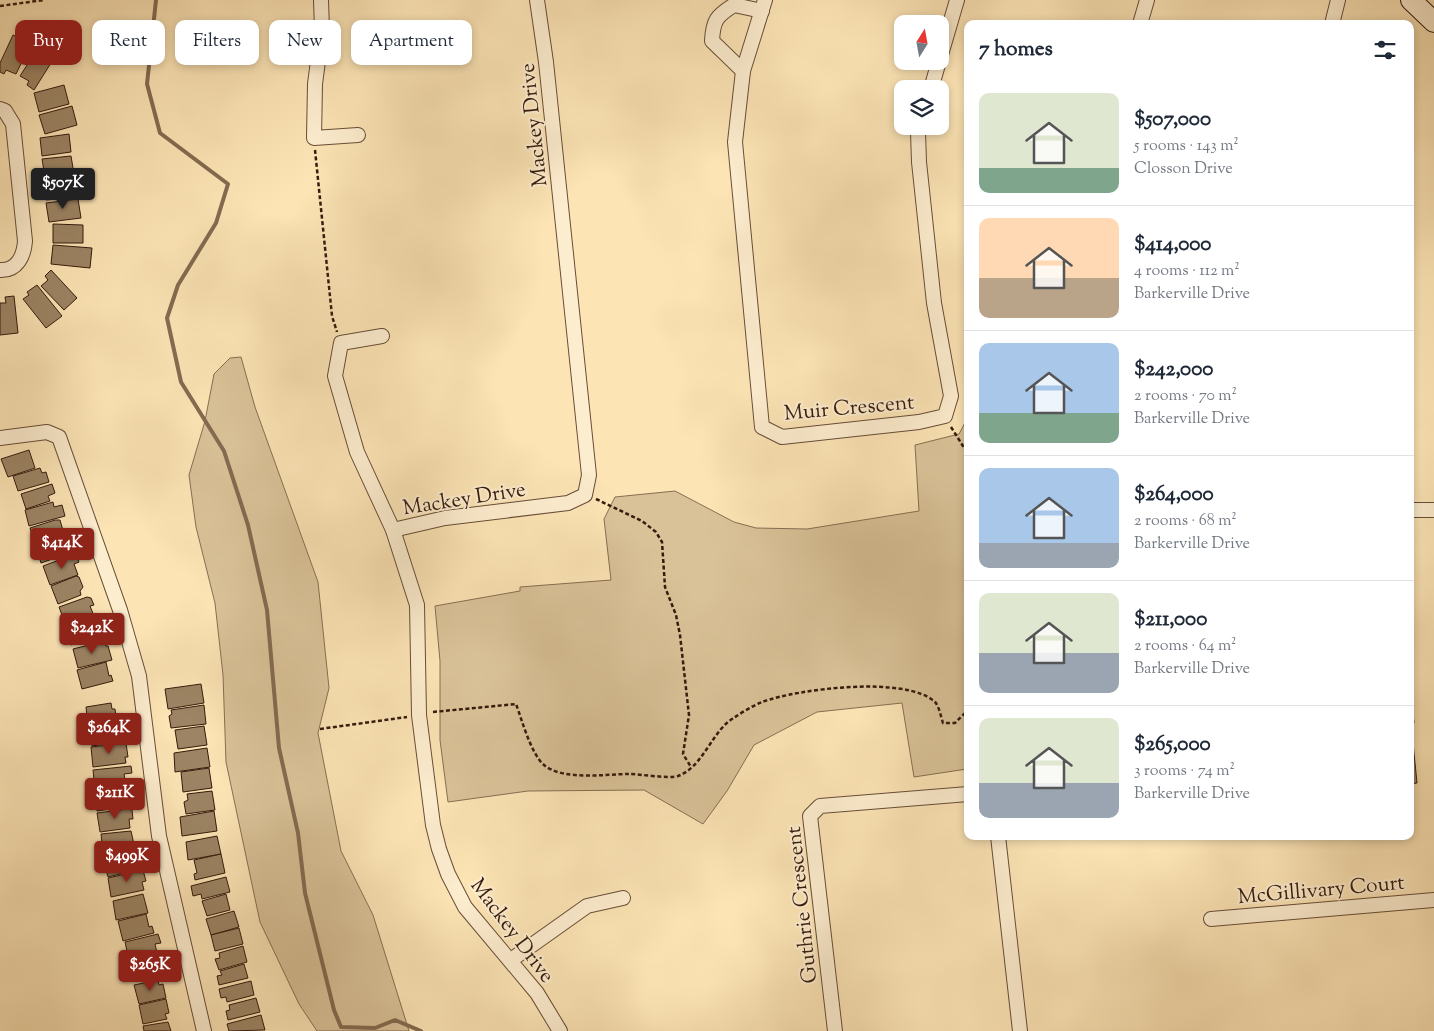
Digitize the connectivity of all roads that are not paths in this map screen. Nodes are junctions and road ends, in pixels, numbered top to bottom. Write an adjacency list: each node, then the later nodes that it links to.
1 (321, 0): 14 (street)
2 (537, 0): 21 (street, Mackey Drive)
3 (958, 0): 11 (street)
4 (1147, 0): 8 (street)
5 (1338, 0): 9 (street)
6 (1411, 0): 10 (street)
7 (764, 6): 12 (street, Muir Crescent); 12 (street, Muir Crescent)
8 (1141, 20)
9 (1333, 20)
10 (1434, 22)
11 (949, 30)
12 (743, 71): 15 (street, Muir Crescent)
13 (0, 108): 16 (street)
14 (358, 135)
15 (918, 135)
16 (0, 270)
17 (382, 336): 21 (street)
18 (0, 438): 28 (street)
19 (1414, 510): 20 (street)
20 (1434, 510)
21 (394, 530): 27 (street, Mackey Drive)
22 (964, 794): 30 (street, Guthrie Crescent)
23 (998, 840): 31 (street)
24 (623, 898): 27 (street)
25 (1434, 900): 26 (street, McGillivary Court)
26 (1212, 919)
27 (511, 960): 29 (street, Mackey Drive)
28 (204, 1031)
29 (560, 1031)
30 (836, 1031)
31 (1020, 1031)

